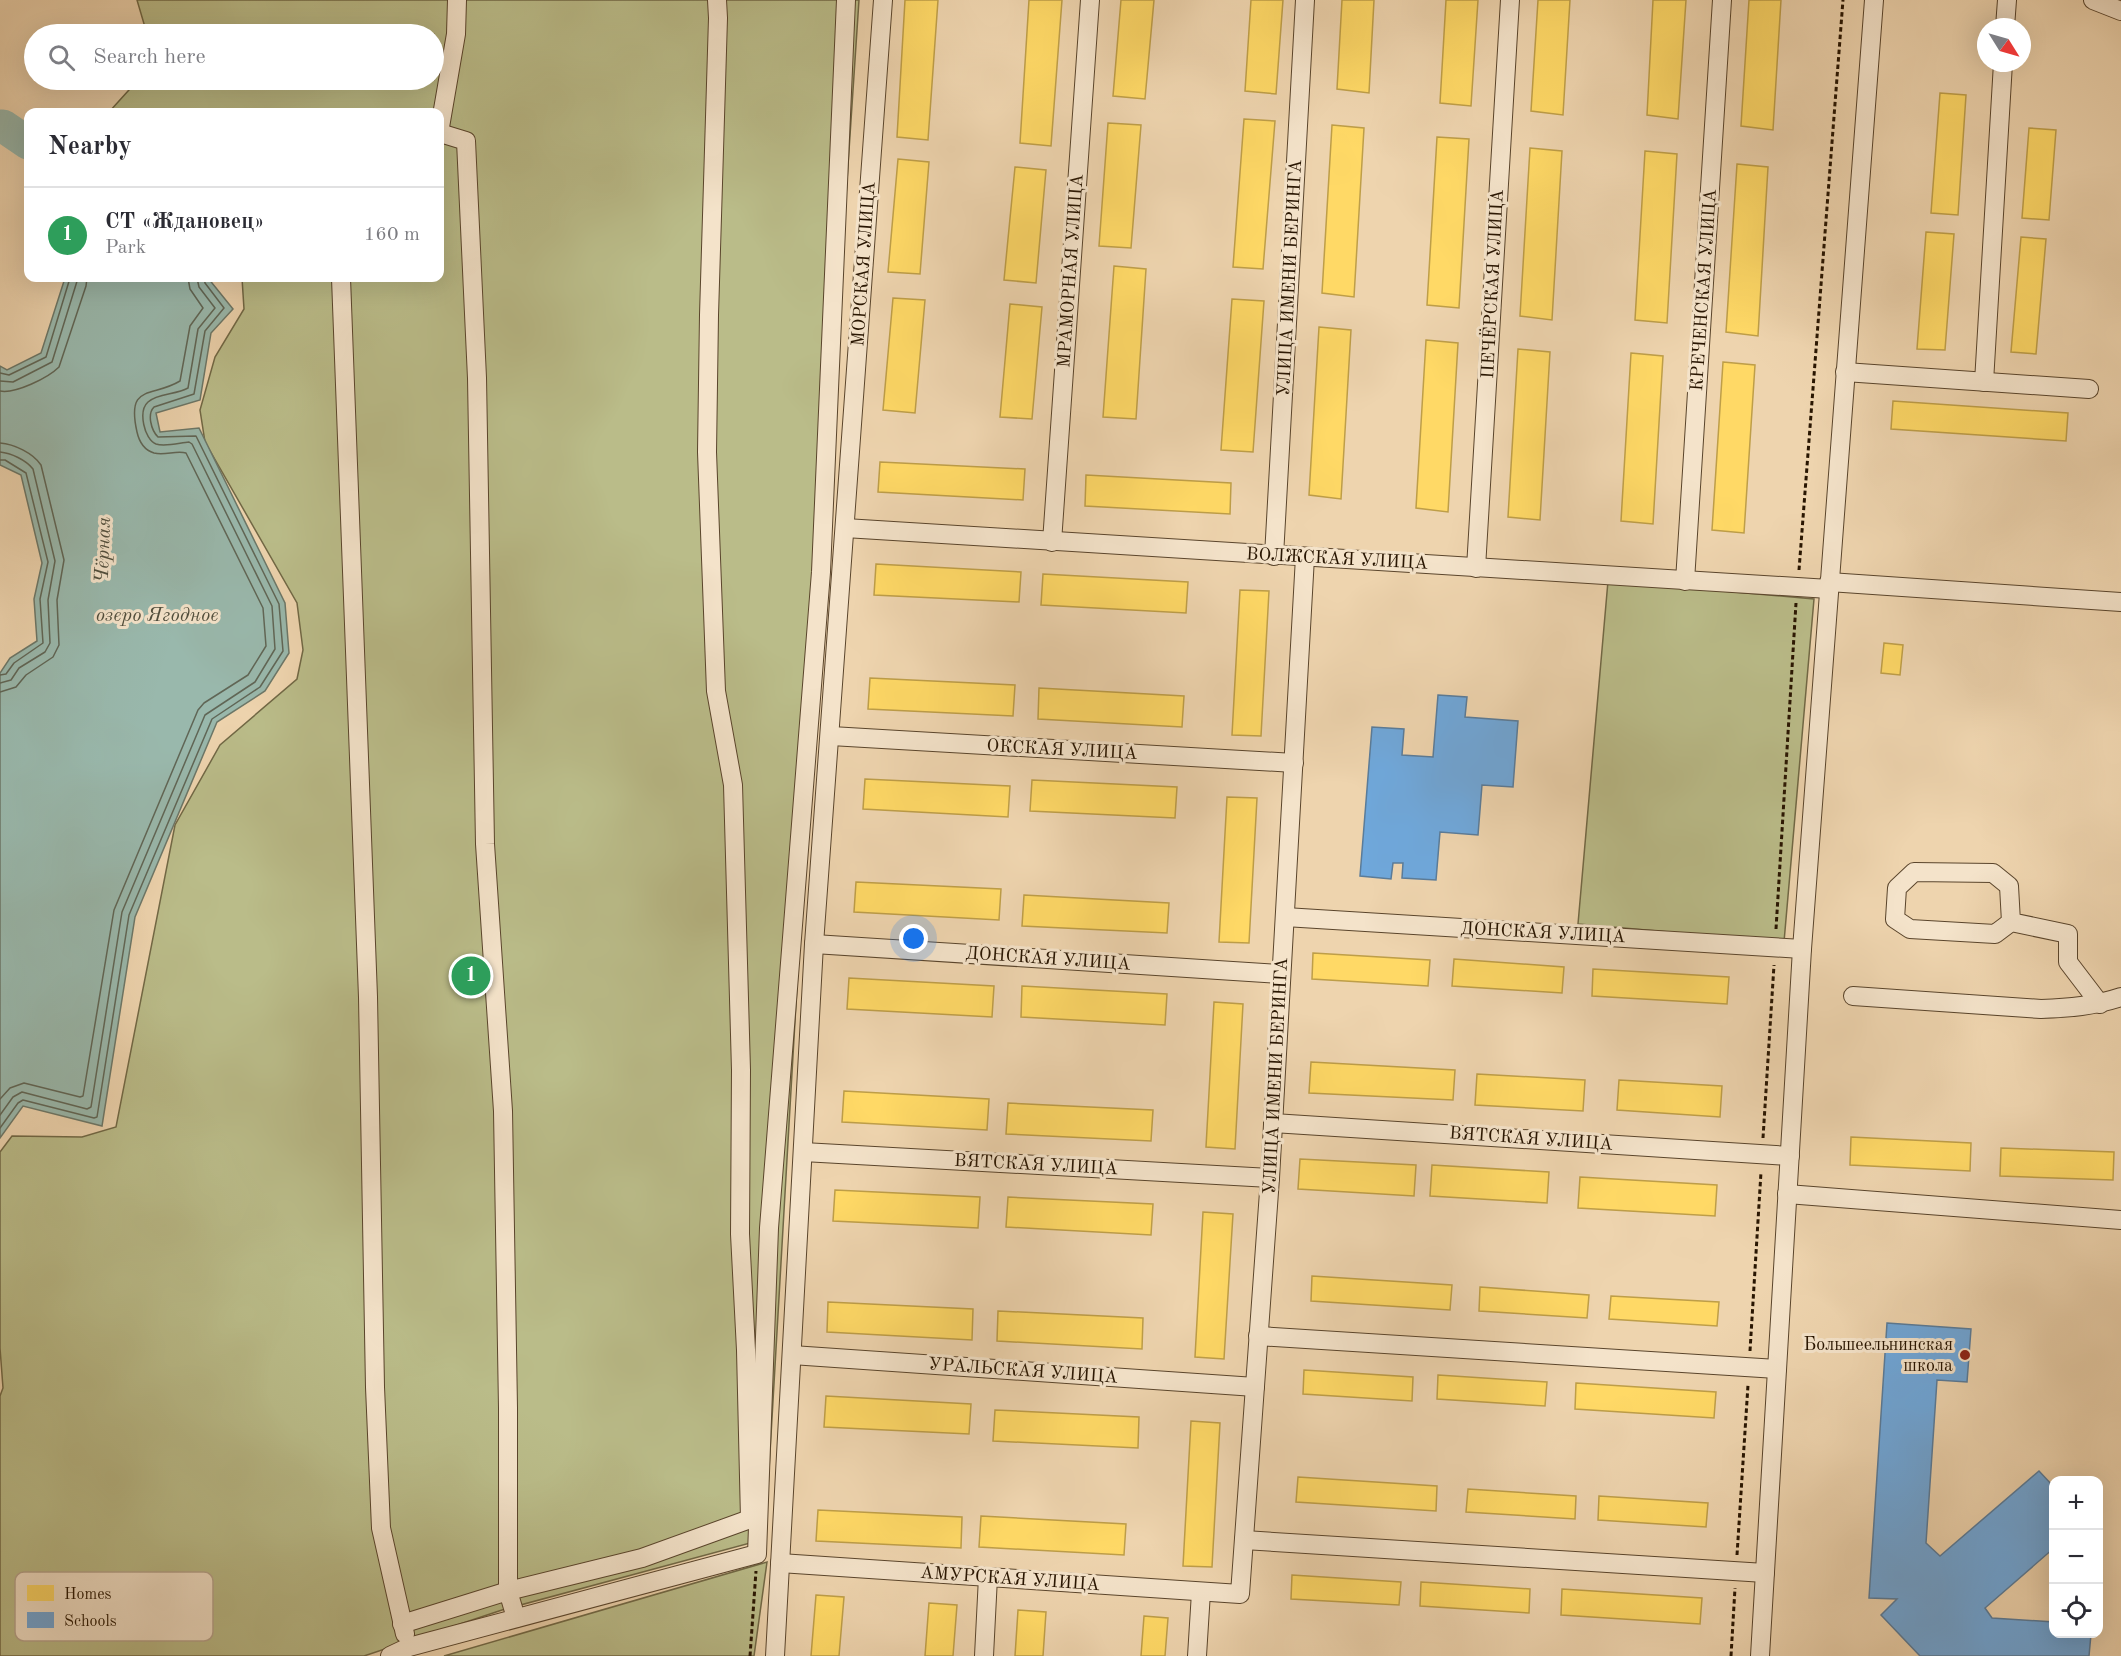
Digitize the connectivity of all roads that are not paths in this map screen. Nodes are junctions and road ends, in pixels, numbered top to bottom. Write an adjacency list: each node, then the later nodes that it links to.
1 (456, 0): 13 (street)
2 (717, 0): 51 (street)
3 (846, 0): 54 (street)
4 (883, 0): 19 (street, МОРСКАЯ УЛИЦА)
5 (1090, 0): 20 (street, МРАМОРНАЯ УЛИЦА)
6 (1305, 0): 21 (street, УЛИЦА ИМЕНИ БЕРИНГА)
7 (1510, 0): 23 (street, ПЕЧЁРСКАЯ УЛИЦА)
8 (1722, 0): 24 (street, КРЕЧЕНСКАЯ УЛИЦА)
9 (1874, 0): 16 (street)
10 (2007, 0): 11 (street)
11 (2006, 18)
12 (2002, 72): 17 (street)
13 (443, 108)
14 (444, 134): 51 (street)
15 (341, 282): 55 (street)
16 (1845, 372): 17 (street); 25 (street)
17 (1984, 382): 18 (street)
18 (2089, 389)
19 (845, 528): 20 (street, ВОЛЖСКАЯ УЛИЦА); 27 (street, МОРСКАЯ УЛИЦА)
20 (1052, 542): 21 (street, ВОЛЖСКАЯ УЛИЦА)
21 (1274, 556): 22 (street, ВОЛЖСКАЯ УЛИЦА)
22 (1305, 557): 23 (street, ВОЛЖСКАЯ УЛИЦА); 28 (street, УЛИЦА ИМЕНИ БЕРИНГА)
23 (1476, 568): 24 (street, ВОЛЖСКАЯ УЛИЦА)
24 (1685, 580): 25 (street, ВОЛЖСКАЯ УЛИЦА)
25 (1829, 586): 26 (street, ВОЛЖСКАЯ УЛИЦА); 32 (street)
26 (2121, 602)
27 (831, 736): 28 (street, ОКСКАЯ УЛИЦА); 31 (street, МОРСКАЯ УЛИЦА)
28 (1294, 764): 29 (street, УЛИЦА ИМЕНИ БЕРИНГА)
29 (1285, 917): 32 (street, ДОНСКАЯ УЛИЦА); 33 (street, УЛИЦА ИМЕНИ БЕРИНГА)
30 (2011, 922): 30 (street); 36 (street)
31 (814, 944): 33 (street, ДОНСКАЯ УЛИЦА); 38 (street, МОРСКАЯ УЛИЦА)
32 (1802, 949): 39 (street)
33 (1281, 974): 37 (street, УЛИЦА ИМЕНИ БЕРИНГА)
34 (1853, 996): 36 (street)
35 (2121, 997): 36 (street)
36 (2100, 1004)
37 (1273, 1123): 39 (street, ВЯТСКАЯ УЛИЦА); 40 (street, УЛИЦА ИМЕНИ БЕРИНГА)
38 (803, 1152): 40 (street, ВЯТСКАЯ УЛИЦА); 44 (street, МОРСКАЯ УЛИЦА)
39 (1790, 1156): 41 (street)
40 (1270, 1179): 43 (street, УЛИЦА ИМЕНИ БЕРИНГА)
41 (1787, 1194): 42 (street); 45 (street)
42 (2121, 1220)
43 (1258, 1336): 45 (street); 46 (street, УЛИЦА ИМЕНИ БЕРИНГА)
44 (792, 1355): 46 (street, УРАЛЬСКАЯ УЛИЦА); 48 (street, МОРСКАЯ УЛИЦА)
45 (1777, 1369): 49 (street)
46 (1255, 1387): 47 (street, УЛИЦА ИМЕНИ БЕРИНГА)
47 (1244, 1540): 49 (street); 53 (street, УЛИЦА ИМЕНИ БЕРИНГА)
48 (780, 1563): 50 (street, АМУРСКАЯ УЛИЦА); 58 (street, МОРСКАЯ УЛИЦА)
49 (1765, 1573): 61 (street)
50 (988, 1577): 52 (street, АМУРСКАЯ УЛИЦА); 59 (street)
51 (508, 1591): 54 (street); 55 (street)
52 (1201, 1592): 53 (street, АМУРСКАЯ УЛИЦА); 60 (street)
53 (1240, 1594)
54 (516, 1618): 56 (street)
55 (402, 1624): 56 (street)
56 (409, 1647): 57 (street)
57 (390, 1656)
58 (775, 1656)
59 (984, 1656)
60 (1197, 1656)
61 (1760, 1656)

